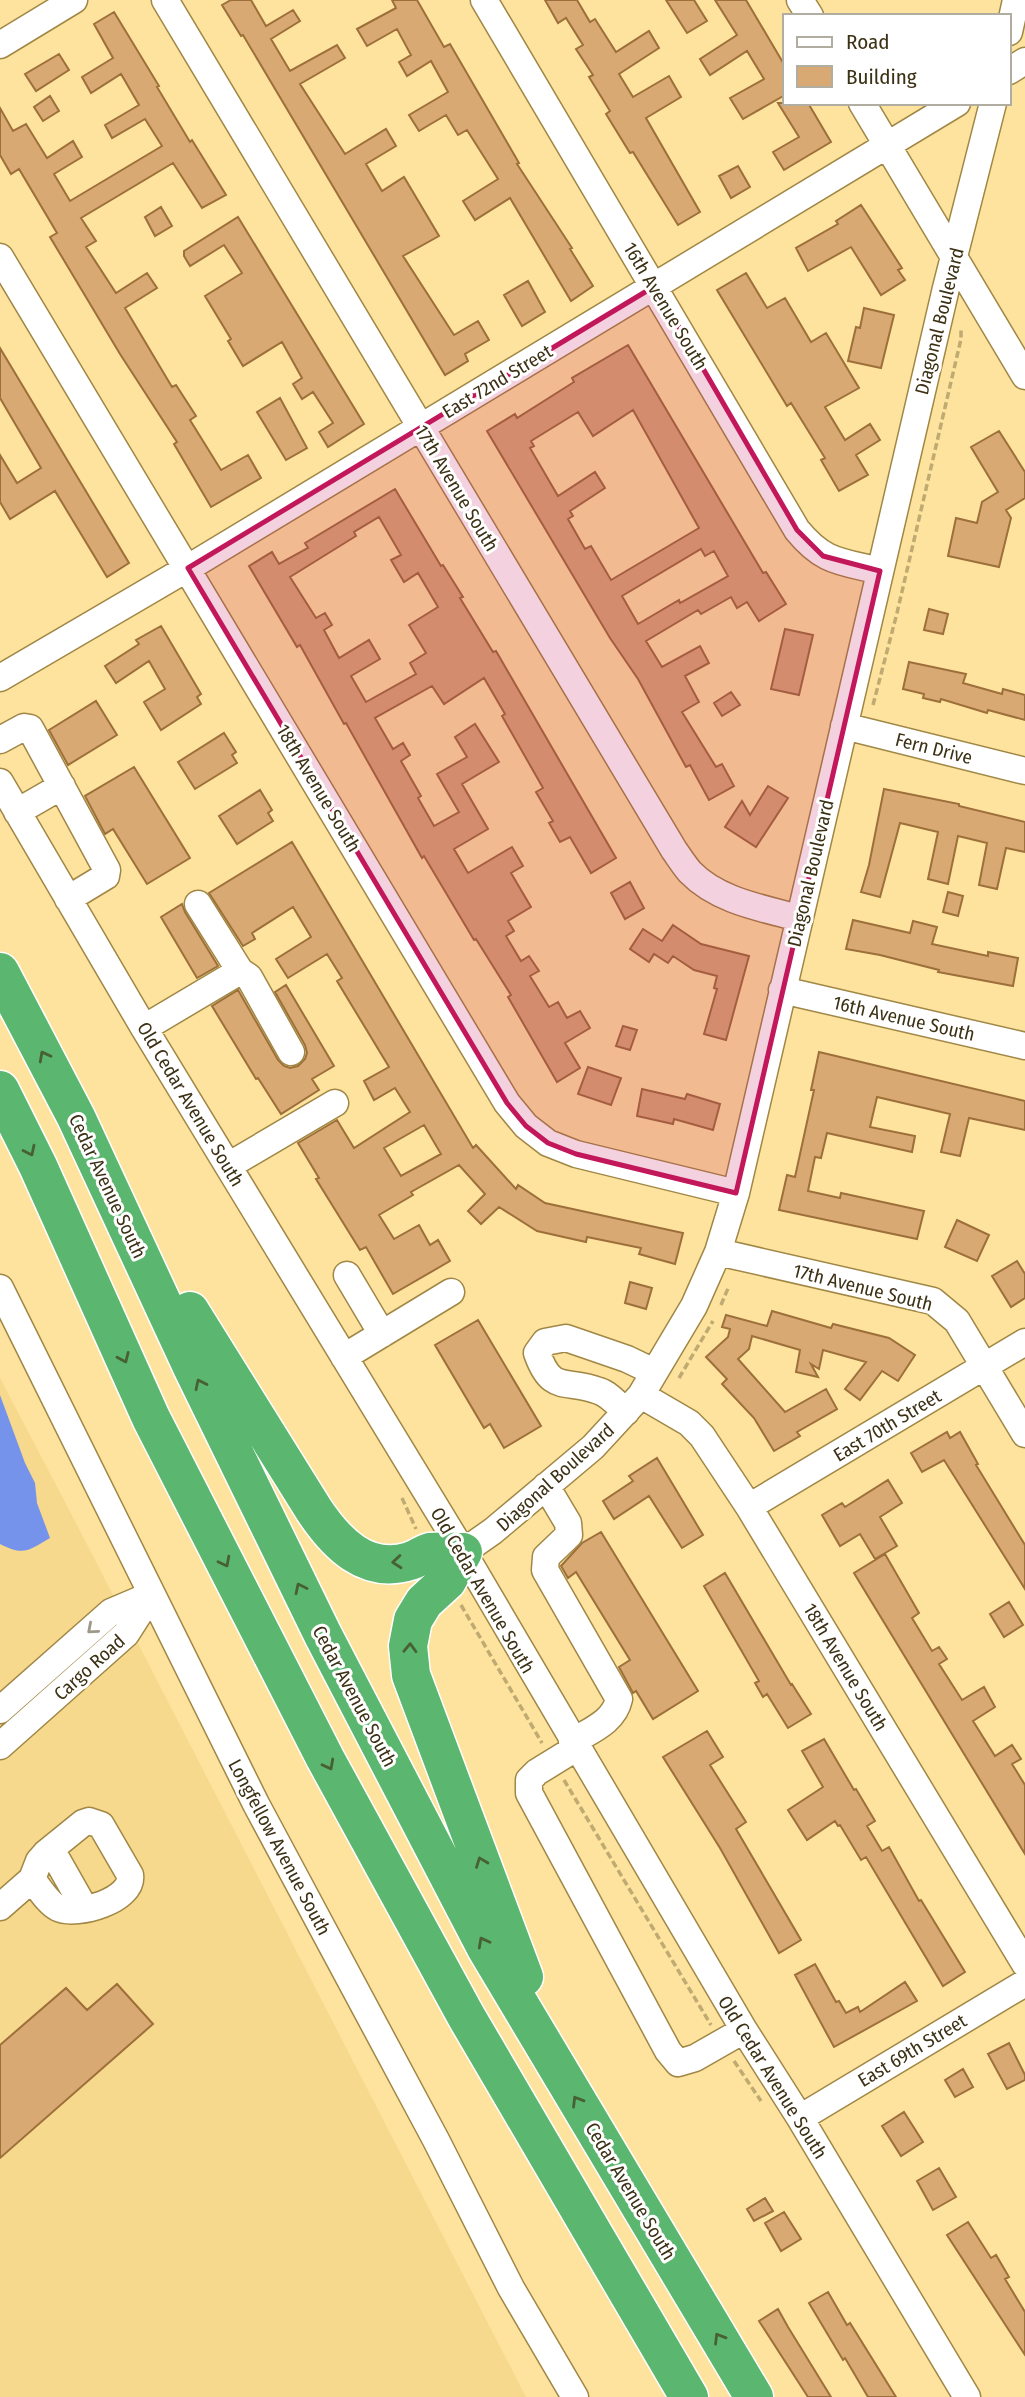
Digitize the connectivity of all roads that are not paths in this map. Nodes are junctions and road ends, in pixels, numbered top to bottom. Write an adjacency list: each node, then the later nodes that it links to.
1 (74, 0): 6 (street)
2 (165, 0): 15 (street, 17th Avenue South)
3 (484, 0): 13 (street, 16th Avenue South)
4 (1016, 0): 5 (street)
5 (1011, 23)
6 (0, 45)
7 (863, 105): 10 (street)
8 (954, 105): 10 (street, East 72nd Street)
9 (992, 105): 12 (street, Diagonal Boulevard)
10 (887, 145): 12 (street); 13 (street, East 72nd Street)
11 (0, 257): 16 (street, 18th Avenue South)
12 (954, 258): 14 (street); 17 (street, Diagonal Boulevard)
13 (655, 286): 15 (street, East 72nd Street); 17 (street, 16th Avenue South)
14 (1025, 376)
15 (421, 428): 16 (street, East 72nd Street); 27 (street, 17th Avenue South)
16 (188, 568): 18 (street, East 72nd Street); 38 (street, 18th Avenue South)
17 (880, 571): 19 (street, Diagonal Boulevard)
18 (0, 678)
19 (844, 726): 21 (street, Fern Drive); 27 (street, Diagonal Boulevard)
20 (0, 740): 23 (street)
21 (1025, 771)
22 (0, 782): 24 (street, Old Cedar Avenue South)
23 (62, 786): 24 (street); 25 (street)
24 (17, 812): 25 (street, Old Cedar Avenue South)
25 (68, 899): 31 (street, Old Cedar Avenue South)
26 (198, 904): 28 (street)
27 (799, 918): 30 (street, Diagonal Boulevard)
28 (240, 971): 31 (street); 33 (street)
29 (0, 972): 36 (highway, Cedar Avenue South, one-way to 29)
30 (782, 990): 32 (street, 16th Avenue South); 38 (street, Diagonal Boulevard)
31 (144, 1028): 37 (street, Old Cedar Avenue South)
32 (1025, 1046)
33 (291, 1052)
34 (0, 1090): 66 (highway, one-way to 66)
35 (335, 1102): 37 (street)
36 (76, 1117): 52 (highway, one-way to 36); 64 (highway, Cedar Avenue South, one-way to 36)
37 (228, 1166): 42 (street, Old Cedar Avenue South)
38 (736, 1193): 39 (street, Diagonal Boulevard)
39 (718, 1252): 46 (street, 17th Avenue South); 47 (street, Diagonal Boulevard)
40 (0, 1288): 53 (street, Longfellow Avenue South)
41 (451, 1292): 43 (street)
42 (316, 1311): 43 (street); 45 (street, Old Cedar Avenue South)
43 (382, 1334): 45 (street)
44 (1025, 1342): 46 (street, East 70th Street)
45 (344, 1357): 52 (street, Old Cedar Avenue South)
46 (985, 1367): 49 (street, 17th Avenue South); 51 (street, East 70th Street)
47 (654, 1372): 48 (street, Diagonal Boulevard); 48 (street, 18th Avenue South)
48 (633, 1403): 50 (street, Diagonal Boulevard); 51 (street, 18th Avenue South)
49 (1025, 1434)
50 (546, 1486): 52 (street, Diagonal Boulevard); 55 (street)
51 (749, 1507): 61 (street, 18th Avenue South)
52 (463, 1552): 55 (street, Old Cedar Avenue South); 64 (highway, one-way to 52)
53 (151, 1595): 54 (street, Cargo Road, one-way to 54); 56 (street, Cargo Road); 67 (street, Longfellow Avenue South)
54 (0, 1710)
55 (574, 1745): 63 (street, Old Cedar Avenue South); 63 (street)
56 (0, 1746)
57 (51, 1849): 58 (street); 60 (street); 60 (street)
58 (32, 1879): 59 (street); 60 (street)
59 (0, 1907)
60 (85, 1909)
61 (1025, 1964)
62 (1025, 1983): 65 (street, East 69th Street)
63 (744, 2030): 65 (street, Old Cedar Avenue South)
64 (555, 2064): 70 (highway, Cedar Avenue South, one-way to 64)
65 (800, 2118): 71 (street, Old Cedar Avenue South)
66 (608, 2258): 68 (highway); 69 (highway)
67 (575, 2397)
68 (666, 2397)
69 (689, 2397)
70 (754, 2397)
71 (967, 2397)

